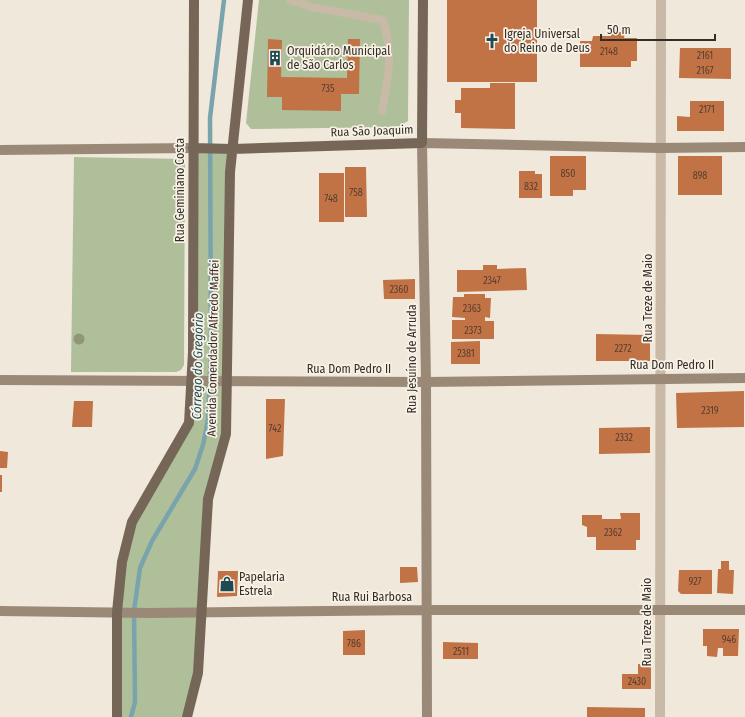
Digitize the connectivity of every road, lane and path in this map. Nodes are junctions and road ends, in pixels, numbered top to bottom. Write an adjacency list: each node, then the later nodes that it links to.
1 (194, 0): 9 (main road, Rua Geminiano Costa)
2 (248, 0): 11 (main road, Avenida Comendador Alfredo Maffei)
3 (290, 0): 6 (lane)
4 (423, 0): 7 (main road, Rua Jesuíno de Arruda)
5 (661, 0): 10 (street, Rua Treze de Maio)
6 (382, 111)
7 (422, 143): 10 (main road, Rua São Joaquim); 11 (main road, Rua São Joaquim); 18 (main road, Rua Jesuíno de Arruda)
8 (745, 147): 10 (main road, Rua São Joaquim)
9 (197, 148): 11 (main road, Rua São Joaquim); 12 (main road, Rua São Joaquim); 17 (main road, Rua Geminiano Costa)
10 (661, 148): 13 (street, Rua Treze de Maio)
11 (232, 149): 16 (main road, Avenida Comendador Alfredo Maffei)
12 (0, 150)
13 (661, 378): 14 (main road, Rua Dom Pedro II); 18 (main road, Rua Dom Pedro II); 20 (street, Rua Treze de Maio)
14 (745, 378)
15 (0, 380): 17 (main road, Rua Dom Pedro II)
16 (224, 380): 17 (main road, Rua Dom Pedro II); 18 (main road, Rua Dom Pedro II); 23 (main road, Avenida Comendador Alfredo Maffei)
17 (195, 381): 24 (main road, Avenida Comendador Alfredo Maffei)
18 (426, 382): 19 (main road, Rua Jesuíno de Arruda)
19 (426, 610): 20 (main road, Rua Rui Barbosa); 23 (main road, Rua Rui Barbosa); 27 (main road, Rua Jesuíno de Arruda)
20 (661, 610): 21 (main road, Rua Rui Barbosa); 28 (street, Rua Treze de Maio)
21 (745, 610)
22 (0, 611): 24 (main road, Rua Rui Barbosa)
23 (202, 611): 24 (main road, Rua Rui Barbosa); 26 (main road, Avenida Comendador Alfredo Maffei)
24 (120, 612): 25 (main road, Avenida Comendador Alfredo Maffei)
25 (117, 717)
26 (187, 717)
27 (427, 717)
28 (660, 717)

